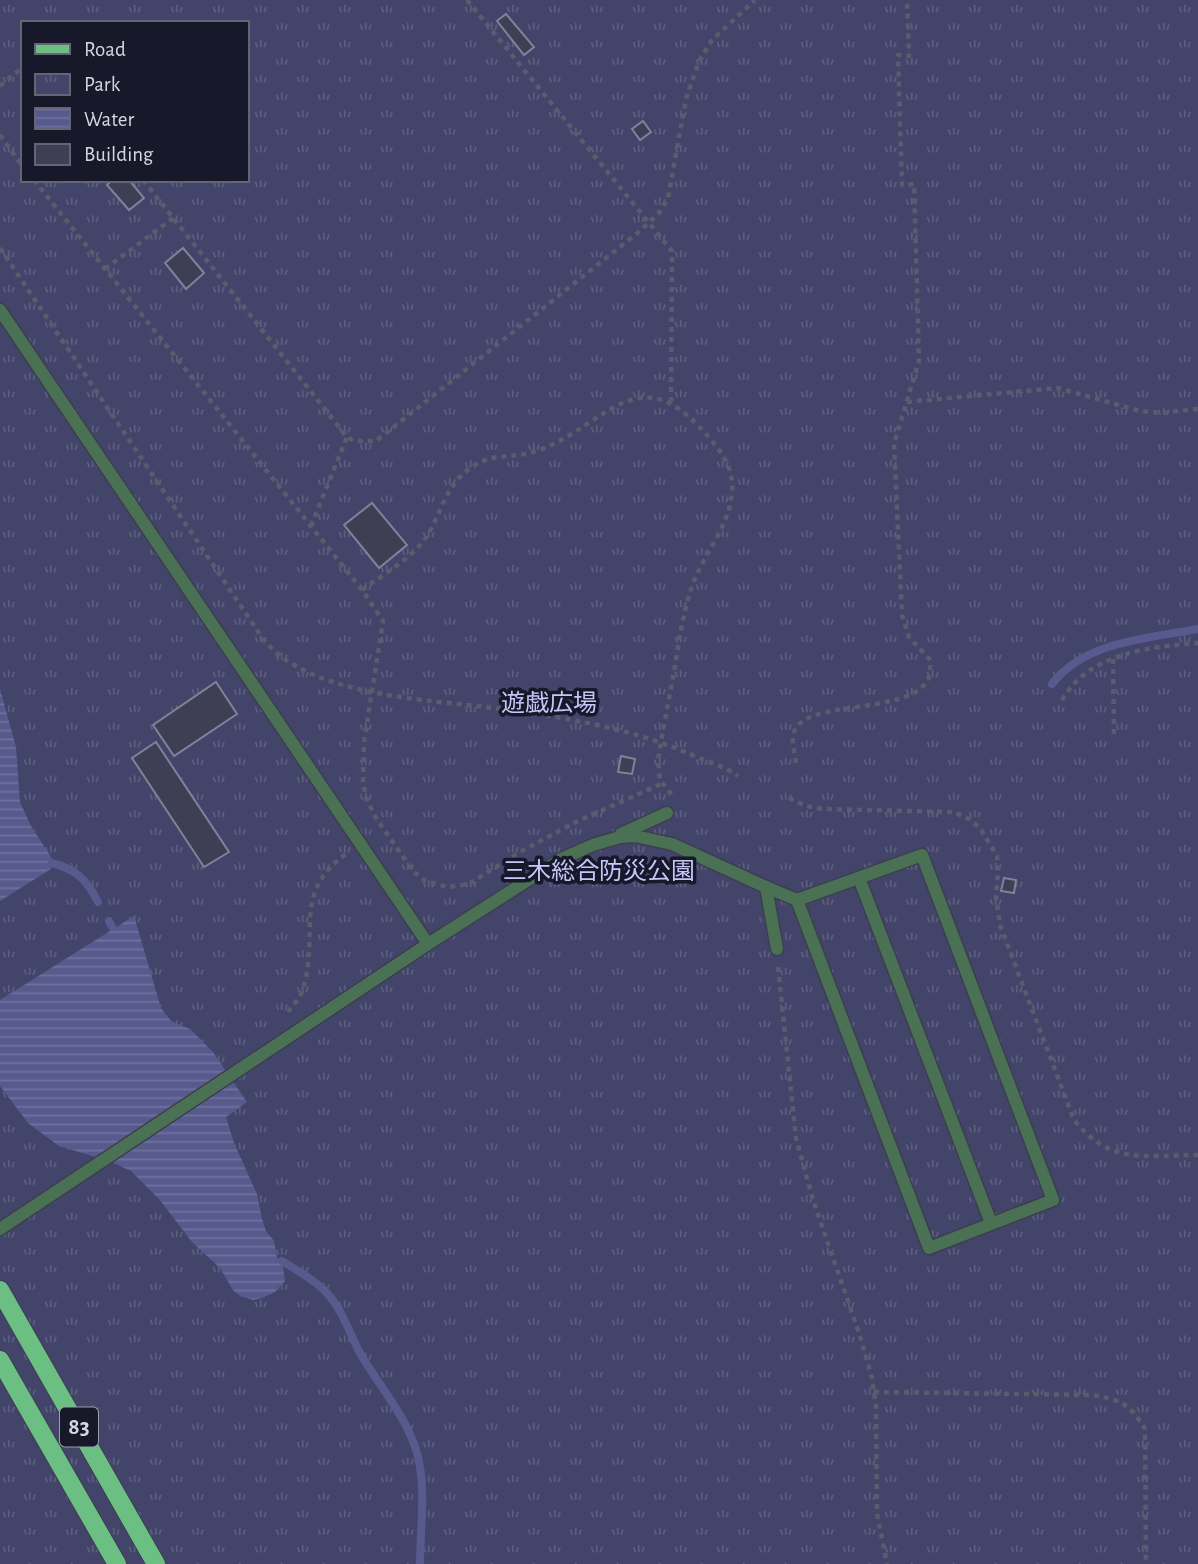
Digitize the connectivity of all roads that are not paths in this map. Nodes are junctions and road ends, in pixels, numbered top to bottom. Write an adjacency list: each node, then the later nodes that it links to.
1 (0, 310): 7 (lane)
2 (667, 813): 3 (lane)
3 (605, 841): 5 (lane); 7 (lane)
4 (859, 878): 6 (lane); 9 (lane); 9 (lane)
5 (765, 887): 6 (lane); 8 (lane)
6 (797, 900): 9 (lane)
7 (428, 944): 10 (lane)
8 (776, 948)
9 (992, 1223)
10 (0, 1229)
11 (0, 1290): 14 (main road, 83)
12 (0, 1360): 13 (main road, 83)
13 (117, 1564)
14 (156, 1564)

